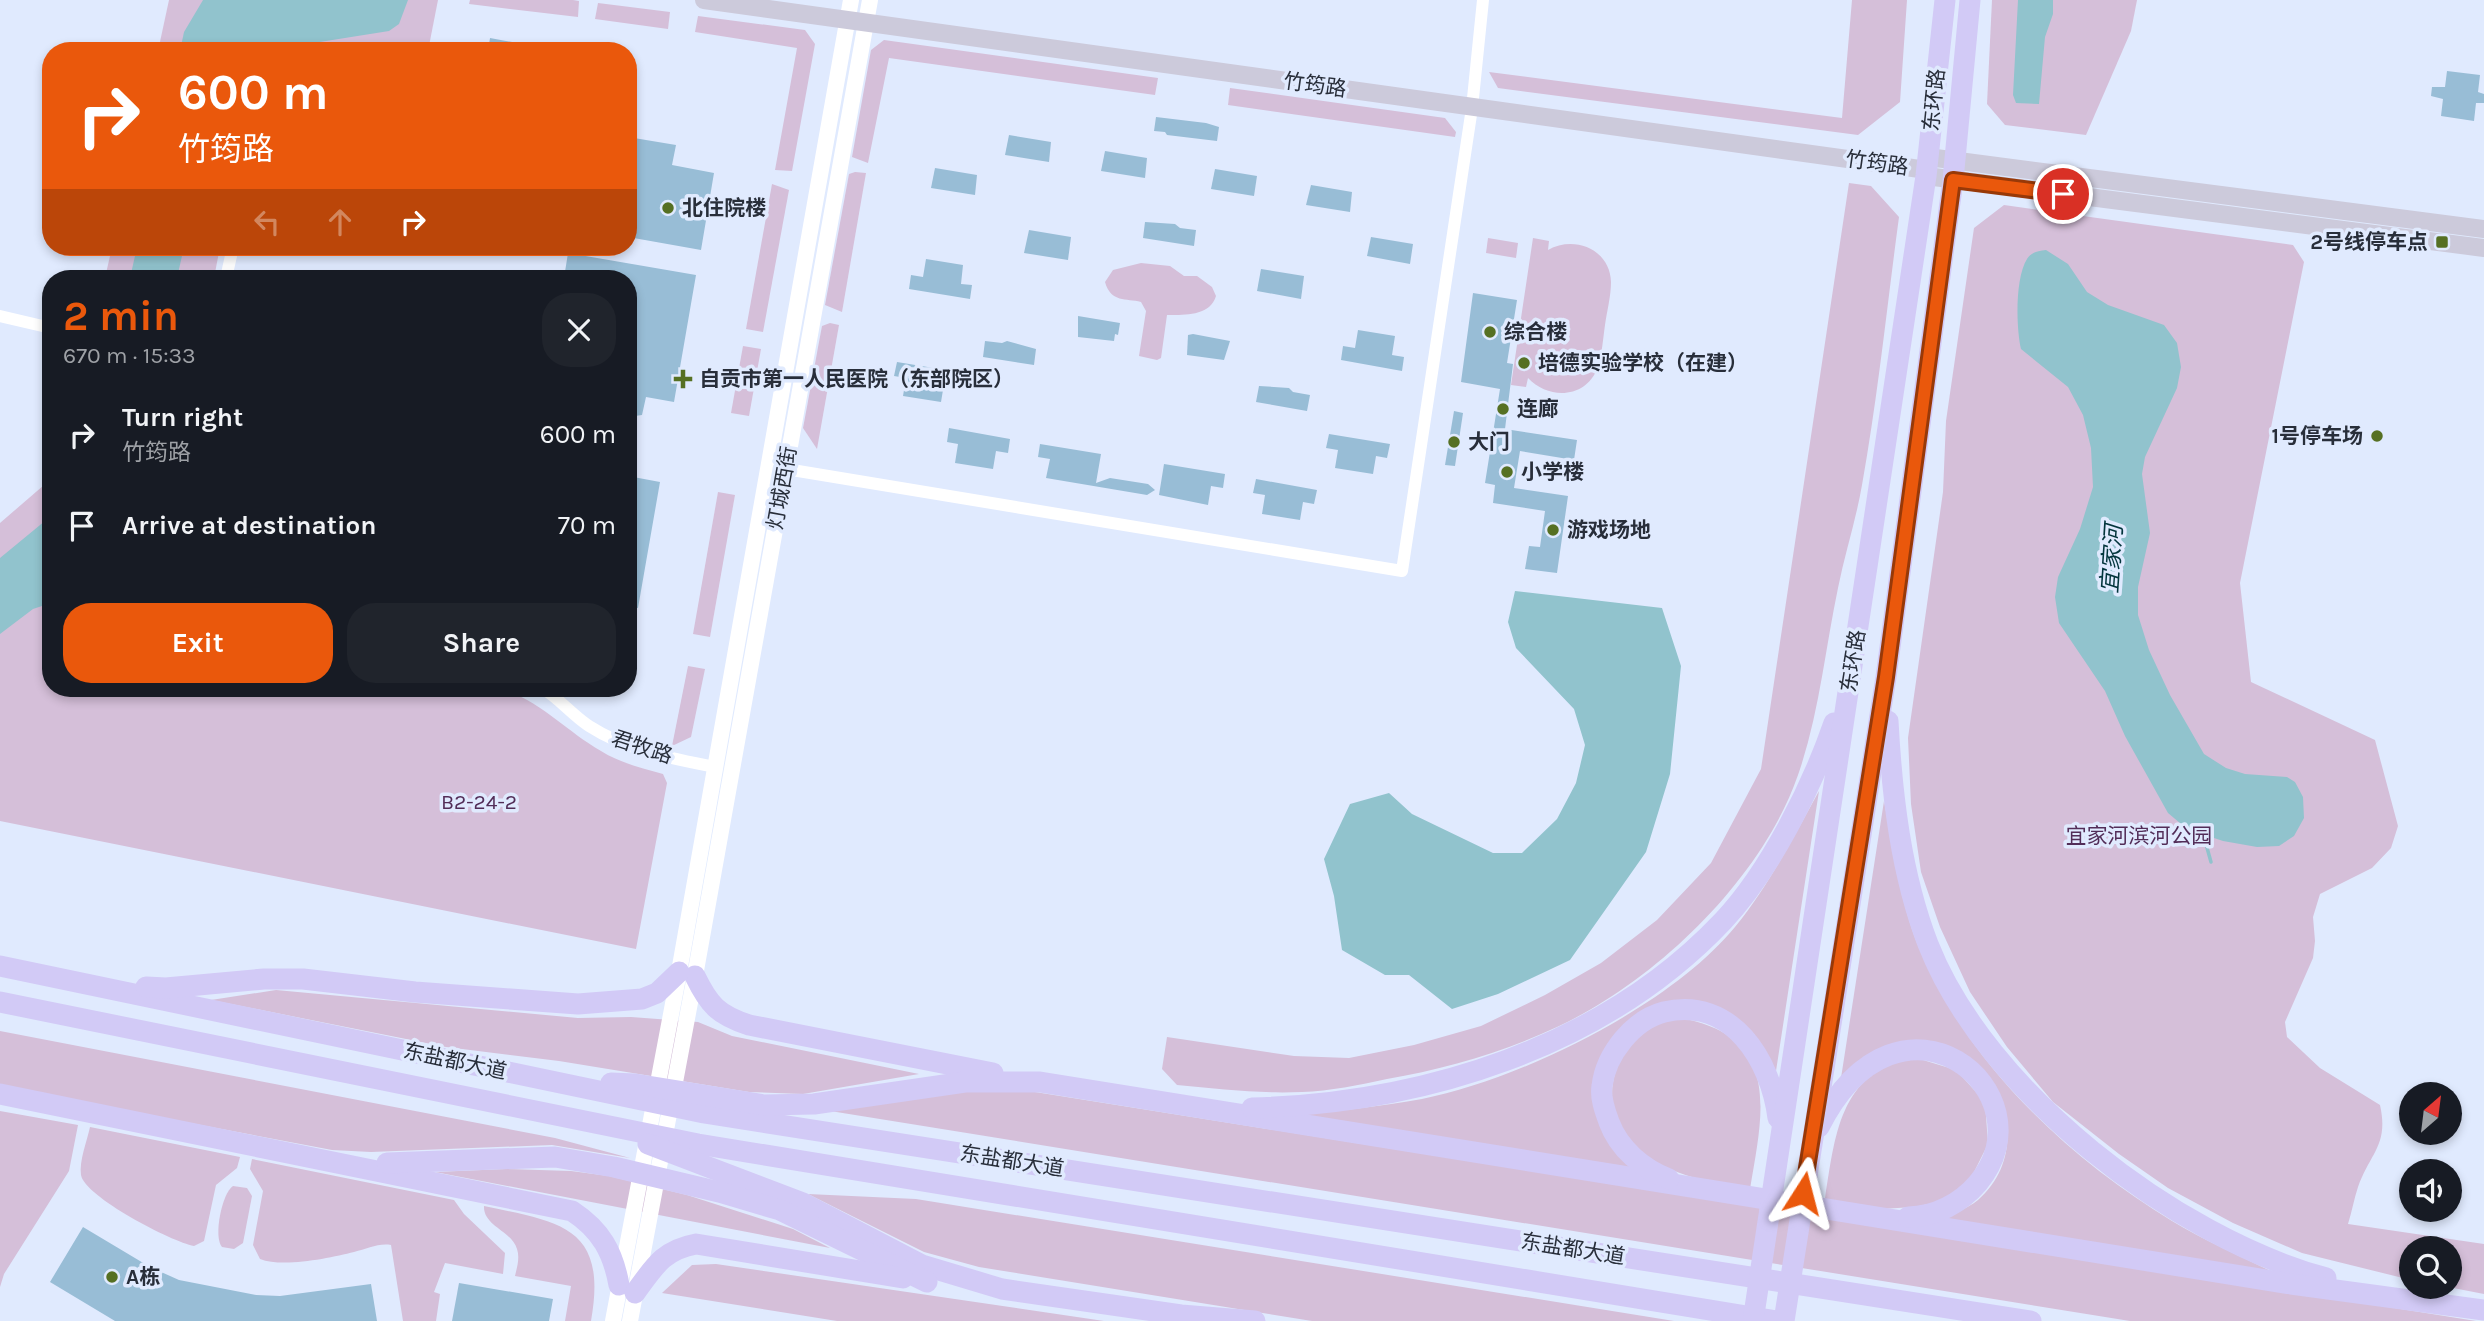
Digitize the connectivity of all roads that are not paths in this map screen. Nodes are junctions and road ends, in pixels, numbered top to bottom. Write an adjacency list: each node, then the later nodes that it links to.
1 (704, 0): 7 (main road, 竹筠路)
2 (851, 0): 7 (street, 灯城西街)
3 (870, 0): 8 (street, 灯城西街)
4 (1483, 0): 9 (street)
5 (1945, 0): 10 (highway, 东环路)
6 (1970, 0): 11 (highway, 东环路)
7 (847, 19): 8 (main road, 竹筠路); 20 (street, 灯城西街)
8 (866, 22): 9 (main road, 竹筠路); 16 (street, 灯城西街)
9 (1472, 108): 10 (main road, 竹筠路); 16 (street)
10 (1927, 168): 11 (main road, 竹筠路); 17 (highway, 东环路)
11 (1954, 170): 12 (main road, 竹筠路); 13 (main road, 竹筠路); 18 (highway, 东环路)
12 (2484, 229)
13 (2484, 248)
14 (0, 316): 15 (street)
15 (42, 326)
16 (786, 469): 22 (street, 灯城西街)
17 (1852, 671): 24 (highway, 东环路); 30 (highway)
18 (1886, 677): 25 (highway, 东环路); 40 (highway)
19 (553, 697): 20 (street, 君牧路)
20 (715, 767): 22 (street, 灯城西街)
21 (0, 966): 23 (highway, 东盐都大道)
22 (687, 974): 23 (highway); 28 (highway); 38 (street)
23 (88, 985): 27 (highway, 东盐都大道)
24 (1804, 988): 25 (highway); 32 (highway, 东环路)
25 (1836, 994): 33 (highway, 东环路)
26 (0, 1002): 31 (highway, 东盐都大道)
27 (545, 1080): 28 (highway); 49 (highway, 东盐都大道)
28 (1040, 1082): 30 (highway)
29 (0, 1094): 34 (highway)
30 (1214, 1109): 35 (highway)
31 (590, 1122): 39 (highway); 47 (highway, 东盐都大道)
32 (1780, 1138): 35 (highway); 46 (highway, 东环路)
33 (1811, 1141): 36 (highway); 48 (highway, 东环路)
34 (347, 1164): 37 (highway); 38 (highway)
35 (1691, 1188): 36 (highway)
36 (1880, 1218): 40 (highway)
37 (928, 1282): 38 (highway); 39 (highway)
38 (627, 1289): 43 (street); 44 (street)
39 (1002, 1289): 42 (highway)
40 (2392, 1296): 41 (highway)
41 (2484, 1310)
42 (1190, 1318): 45 (highway)
43 (612, 1321)
44 (630, 1321)
45 (1255, 1321)
46 (1753, 1321)
47 (1777, 1321)
48 (1784, 1321)
49 (2031, 1321)

